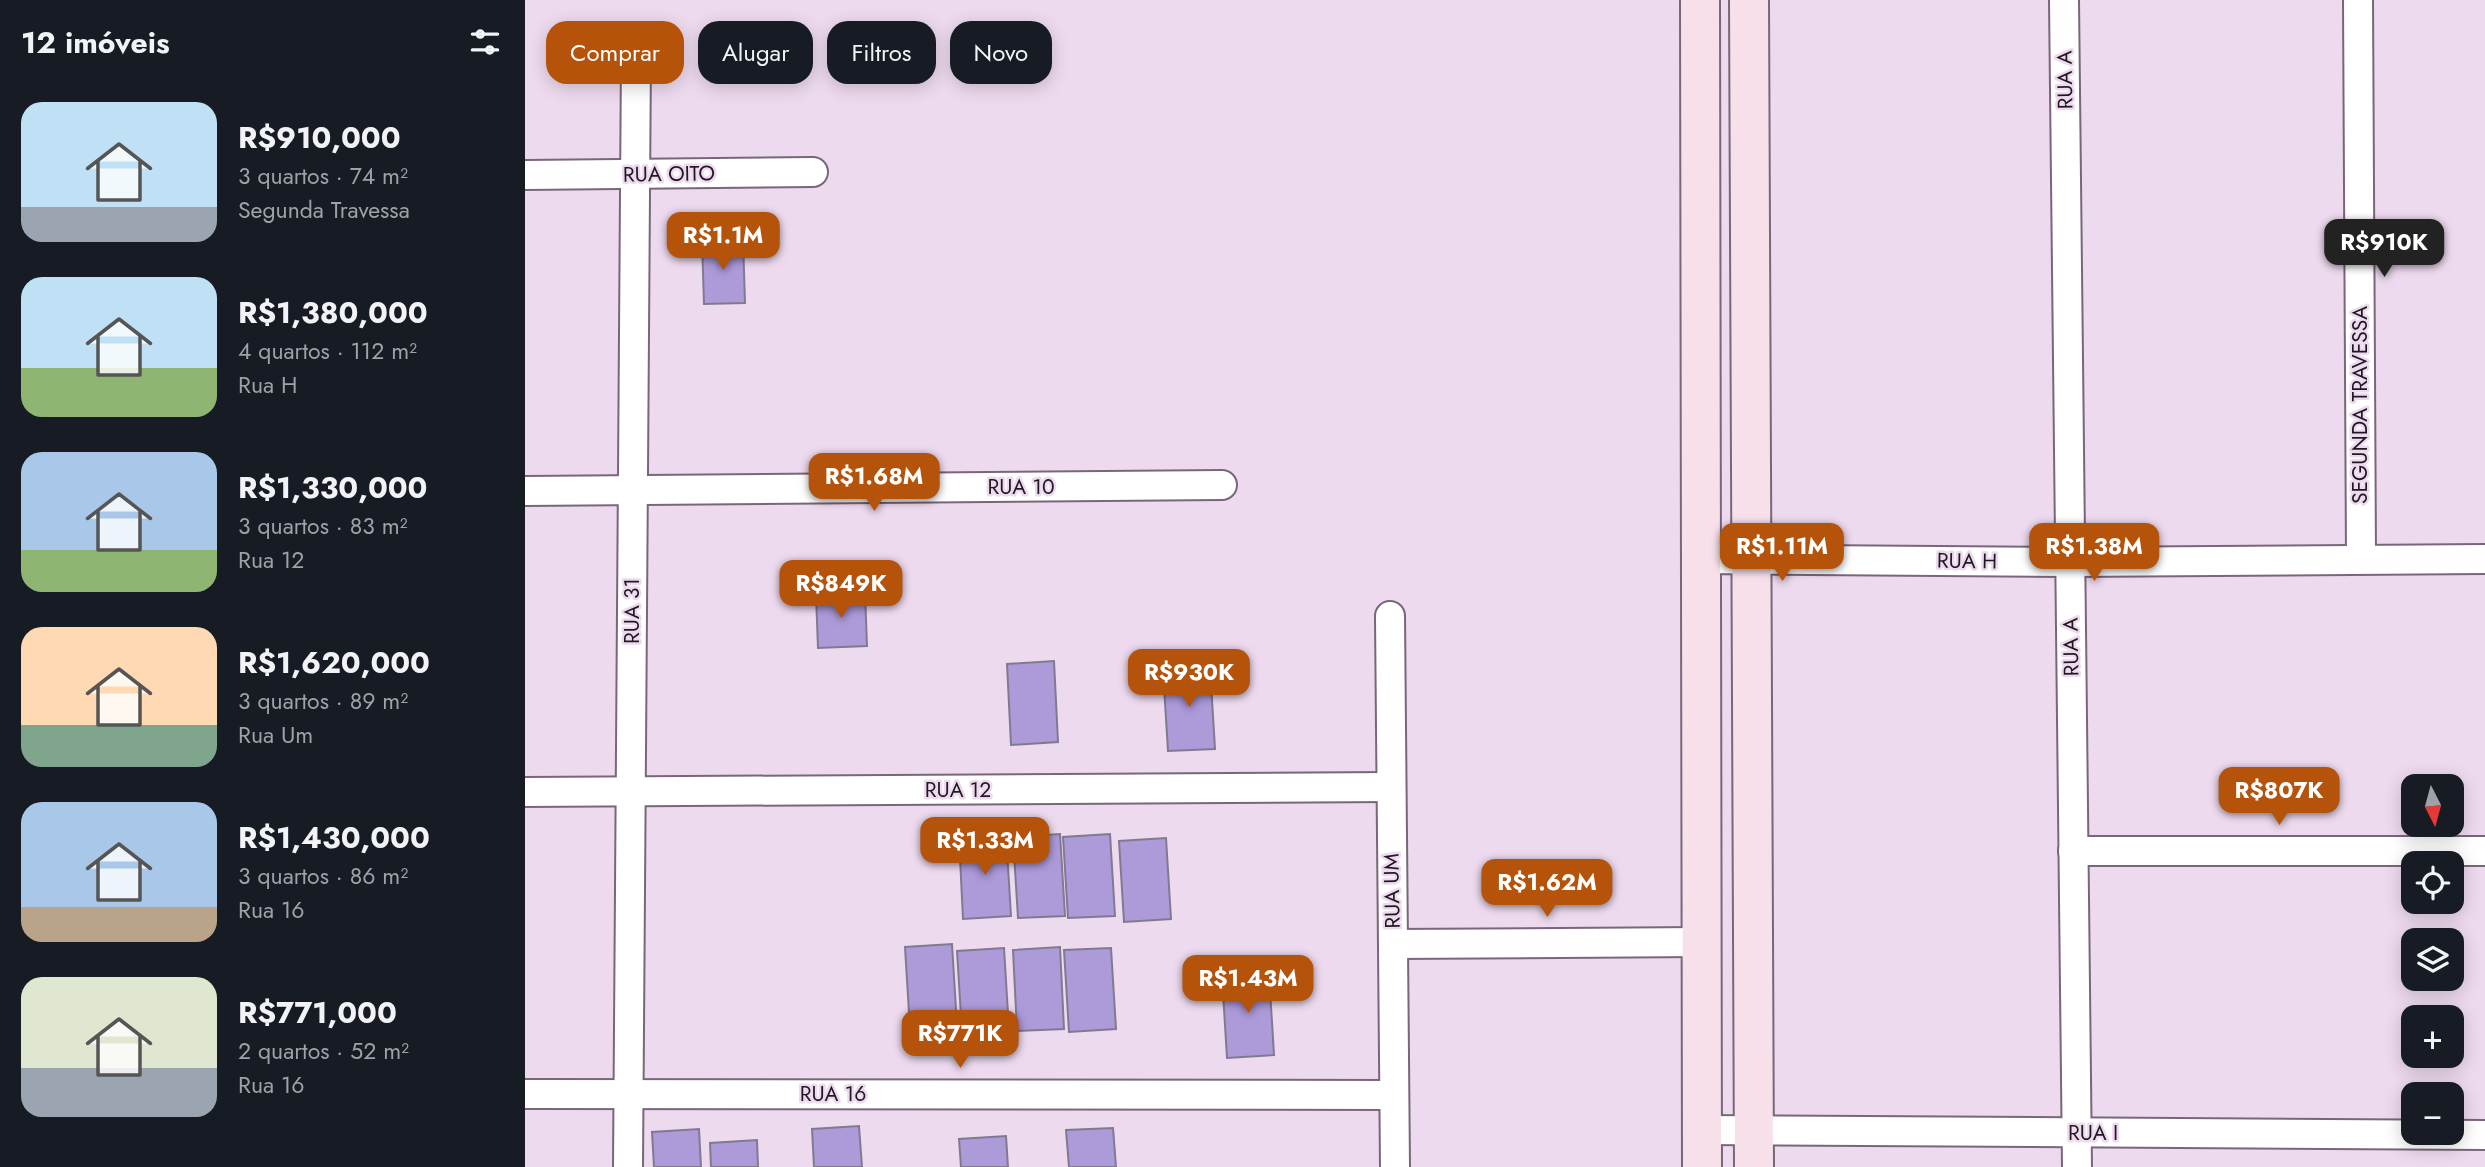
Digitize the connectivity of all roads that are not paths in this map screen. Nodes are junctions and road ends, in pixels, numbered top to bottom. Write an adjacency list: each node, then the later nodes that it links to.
1 (1700, 0): 13 (street)
2 (1749, 0): 14 (street)
3 (2064, 0): 16 (street, RUA A)
4 (2358, 0): 12 (street, SEGUNDA TRAVESSA)
5 (636, 84): 8 (street, RUA 31)
6 (813, 173): 8 (street, RUA OITO)
7 (525, 175): 8 (street, RUA OITO)
8 (635, 175): 10 (street, RUA 31)
9 (1222, 485): 10 (street, RUA 10)
10 (633, 490): 11 (street, RUA 10); 19 (street, RUA 31)
11 (525, 491)
12 (2361, 558): 15 (street, RUA H); 16 (street, RUA H)
13 (1701, 559): 14 (street, RUA H); 23 (street)
14 (1752, 559): 16 (street, RUA H); 31 (street)
15 (2485, 559)
16 (2070, 562): 21 (street, RUA A)
17 (1390, 616): 18 (street, RUA UM)
18 (1391, 787): 19 (street, RUA 12); 24 (street, RUA UM)
19 (631, 791): 20 (street, RUA 12); 26 (street, RUA 31)
20 (525, 792)
21 (2073, 851): 22 (street); 28 (street, RUA A)
22 (2485, 851)
23 (1702, 942): 24 (street); 30 (street)
24 (1393, 944): 27 (street, RUA UM)
25 (525, 1094): 26 (street, RUA 16)
26 (629, 1094): 27 (street, RUA 16); 32 (street, RUA 31)
27 (1394, 1095): 33 (street, RUA UM)
28 (2077, 1132): 29 (street, RUA I); 31 (street, RUA I); 34 (street, RUA A)
29 (2485, 1135)
30 (1702, 1149): 31 (street, RUA I)
31 (1754, 1149)
32 (628, 1167)
33 (1395, 1167)
34 (2077, 1167)

